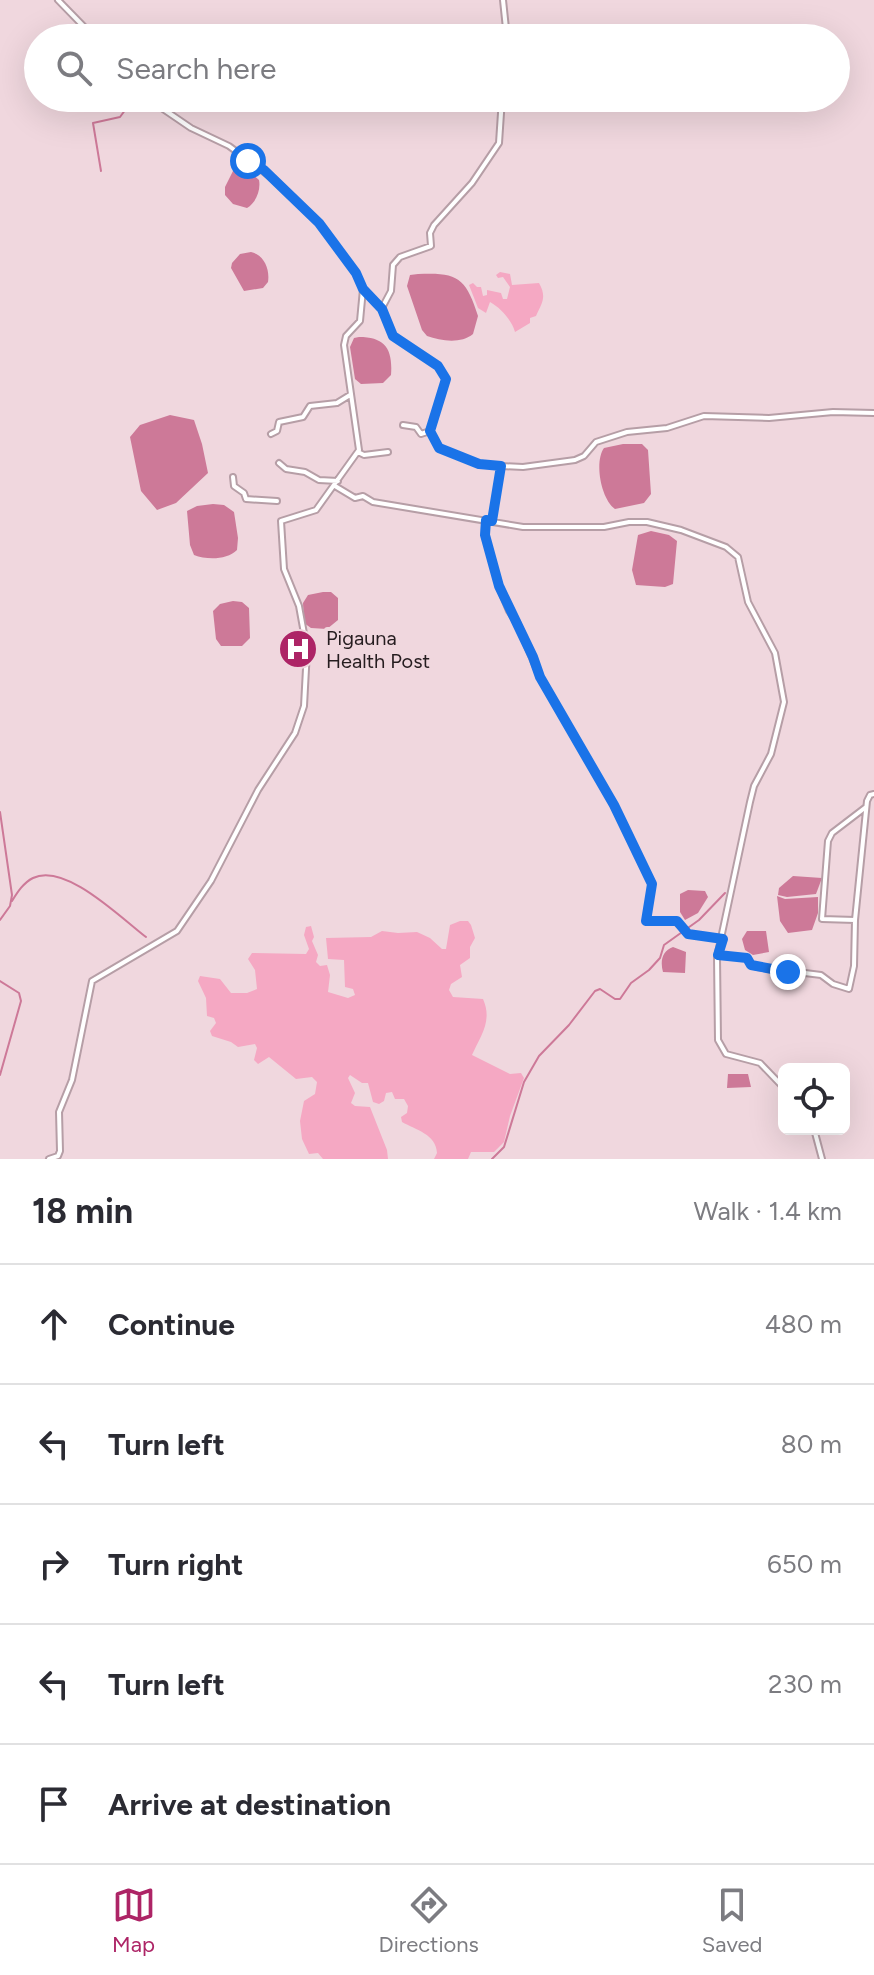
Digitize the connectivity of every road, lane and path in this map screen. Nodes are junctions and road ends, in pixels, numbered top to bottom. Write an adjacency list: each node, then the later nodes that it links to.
1 (58, 0): 3 (street)
2 (503, 0): 4 (street)
3 (81, 24)
4 (506, 24)
5 (168, 112): 7 (street)
6 (501, 112): 8 (street)
7 (363, 289): 8 (street); 9 (street)
8 (382, 309): 12 (street)
9 (350, 395): 13 (street); 14 (street)
10 (874, 413): 17 (street)
11 (403, 425): 12 (street)
12 (430, 431): 17 (street)
13 (271, 434)
14 (358, 452): 15 (street); 19 (street)
15 (388, 452)
16 (279, 463): 19 (street)
17 (501, 466): 21 (street)
18 (233, 477): 20 (street)
19 (336, 483): 21 (street); 29 (street)
20 (277, 501)
21 (489, 521): 25 (street); 25 (street)
22 (874, 794): 23 (street)
23 (867, 801): 24 (street); 24 (street)
24 (855, 920): 26 (street)
25 (723, 939): 26 (street)
26 (718, 955): 27 (street)
27 (778, 1082)
28 (816, 1135): 30 (street)
29 (49, 1159)
30 (822, 1159)

